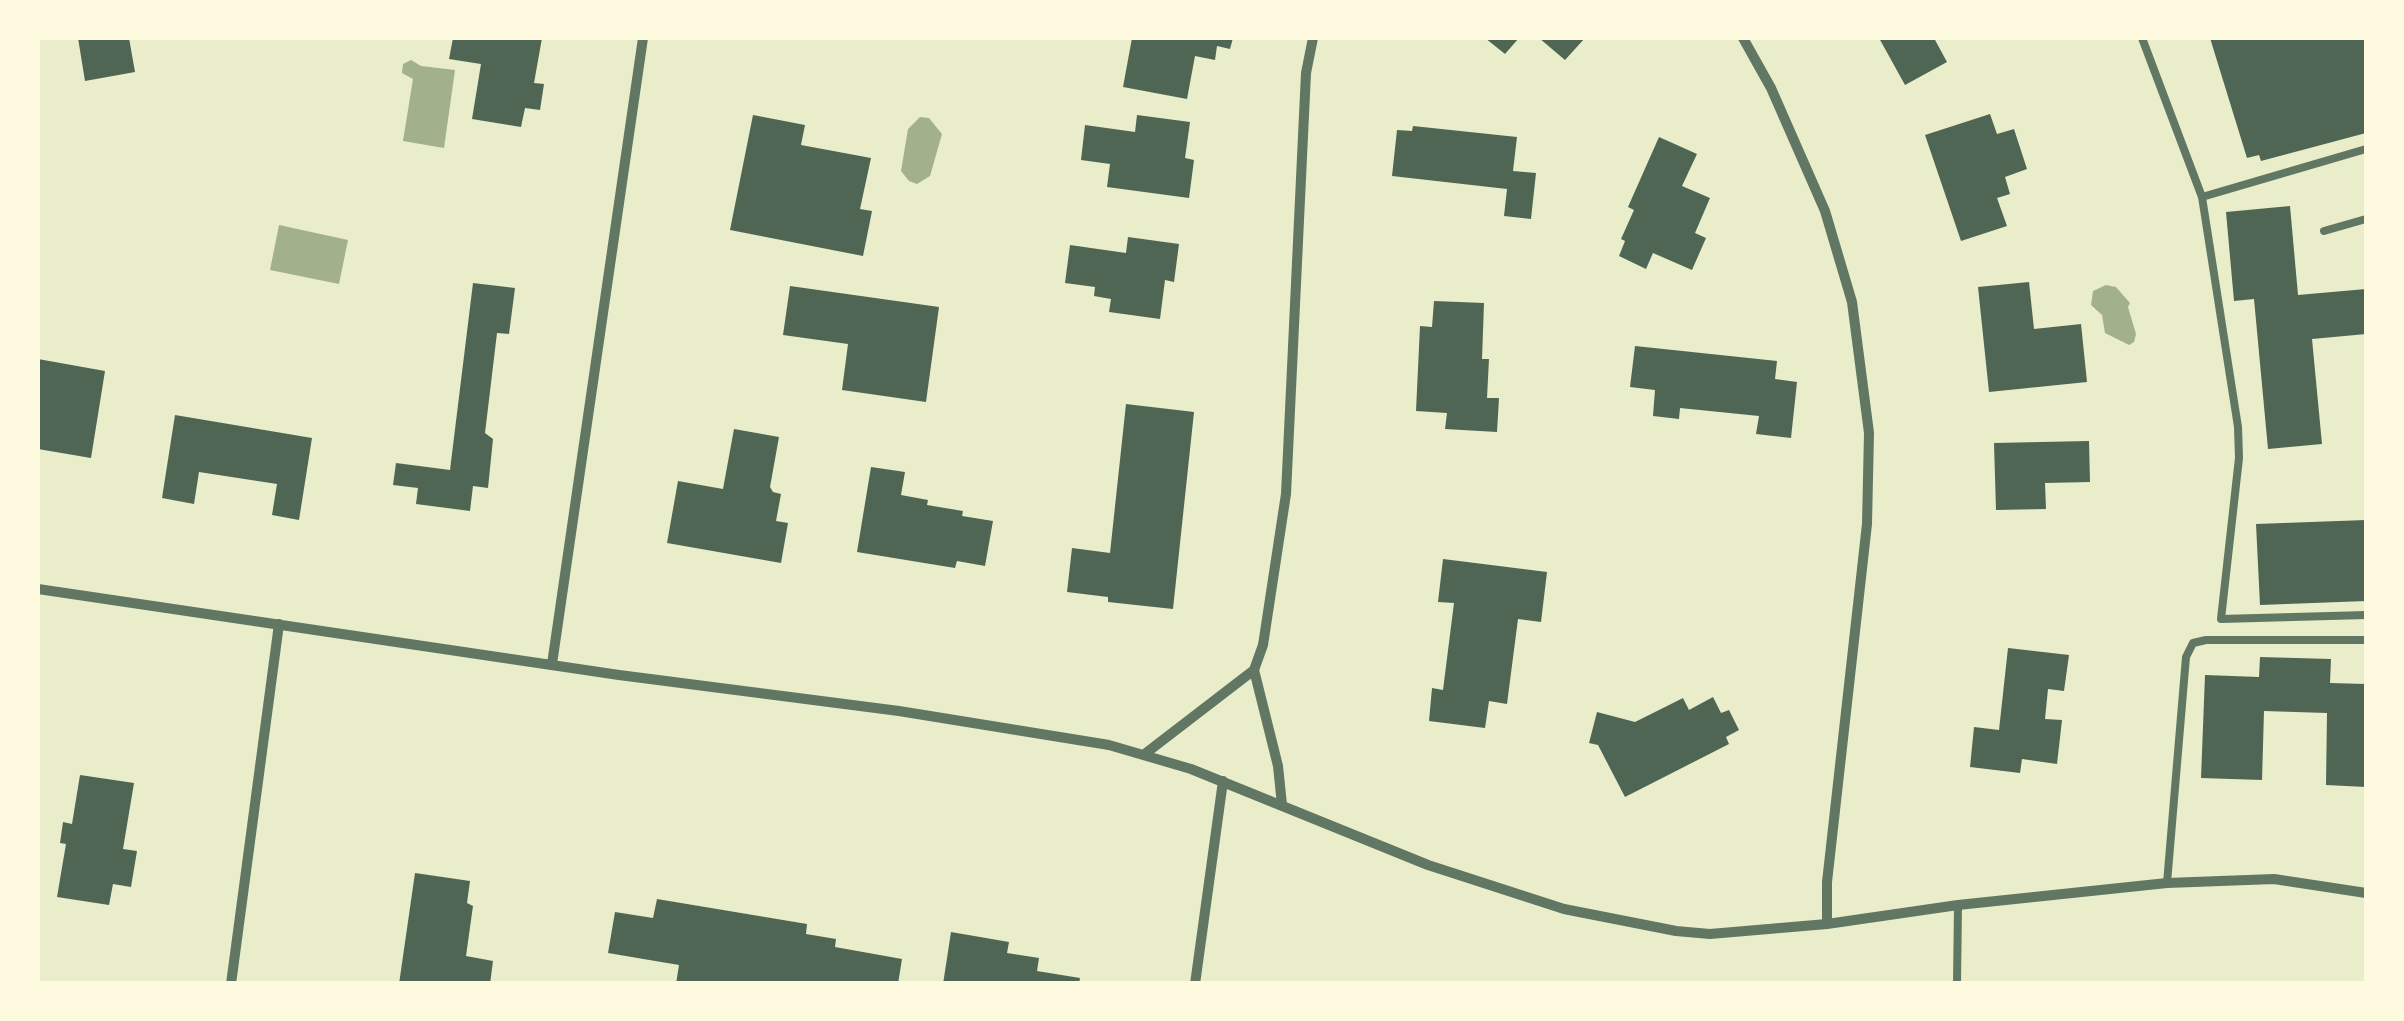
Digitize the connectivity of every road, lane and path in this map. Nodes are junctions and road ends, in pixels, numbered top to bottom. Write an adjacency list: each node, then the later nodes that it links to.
1 (643, 38): 13 (street)
2 (1313, 38): 14 (street)
3 (1743, 38): 21 (street)
4 (2142, 38): 6 (lane)
5 (2366, 149): 6 (lane)
6 (2202, 197): 10 (lane)
7 (2366, 220): 8 (lane)
8 (2324, 231)
9 (38, 588): 11 (street)
10 (2366, 615)
11 (279, 624): 13 (street); 22 (street)
12 (2366, 640): 18 (lane)
13 (552, 664): 15 (street)
14 (1254, 670): 15 (street); 17 (street)
15 (1146, 754): 16 (street)
16 (1223, 781): 17 (street); 23 (street)
17 (1282, 804): 21 (street)
18 (2167, 883): 19 (street); 20 (street)
19 (2366, 893)
20 (1958, 905): 21 (street); 24 (lane)
21 (1827, 924)
22 (231, 984)
23 (1195, 984)
24 (1957, 984)

